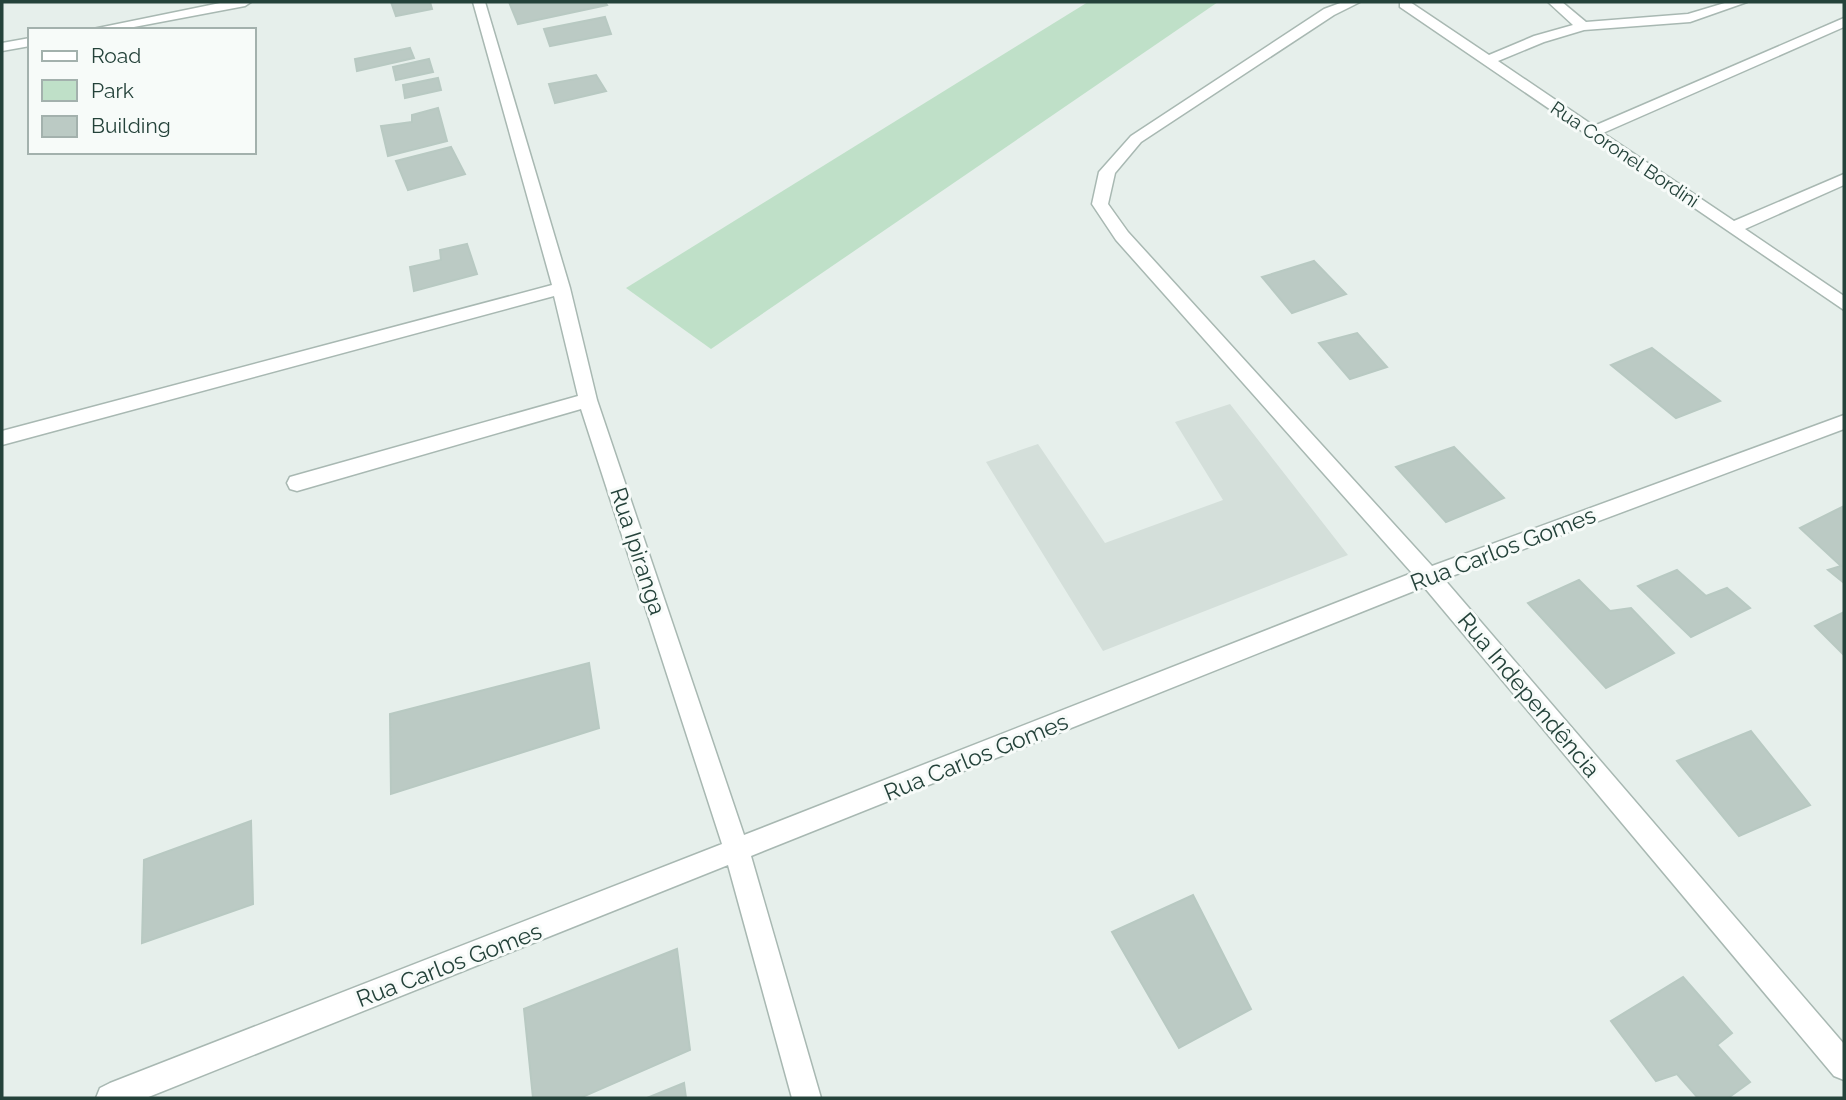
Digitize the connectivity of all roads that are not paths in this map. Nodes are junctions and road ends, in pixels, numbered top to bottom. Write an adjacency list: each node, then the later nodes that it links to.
1 (245, 2): 10 (street)
2 (479, 2): 17 (street, Rua Ipiranga)
3 (1354, 2): 23 (street, Rua Independência)
4 (1425, 2): 7 (street)
5 (1554, 2): 9 (street)
6 (1741, 2): 9 (street)
7 (1399, 3): 13 (street, Rua Coronel Bordini)
8 (1844, 22): 14 (street)
9 (1583, 26): 13 (street)
10 (106, 28)
11 (28, 42): 12 (street)
12 (2, 47)
13 (1488, 61): 14 (street, Rua Coronel Bordini)
14 (1592, 132): 16 (street, Rua Coronel Bordini)
15 (1844, 179): 16 (street)
16 (1733, 228): 18 (street, Rua Coronel Bordini)
17 (561, 288): 19 (street, Rua Ipiranga); 21 (street)
18 (1844, 304)
19 (588, 400): 22 (street); 24 (street, Rua Ipiranga)
20 (1844, 422): 23 (street, Rua Carlos Gomes)
21 (2, 439)
22 (297, 483)
23 (1428, 576): 24 (street, Rua Carlos Gomes); 25 (street, Rua Independência)
24 (737, 852): 26 (street, Rua Carlos Gomes); 27 (street, Rua Ipiranga)
25 (1844, 1066)
26 (110, 1098)
27 (807, 1098)

